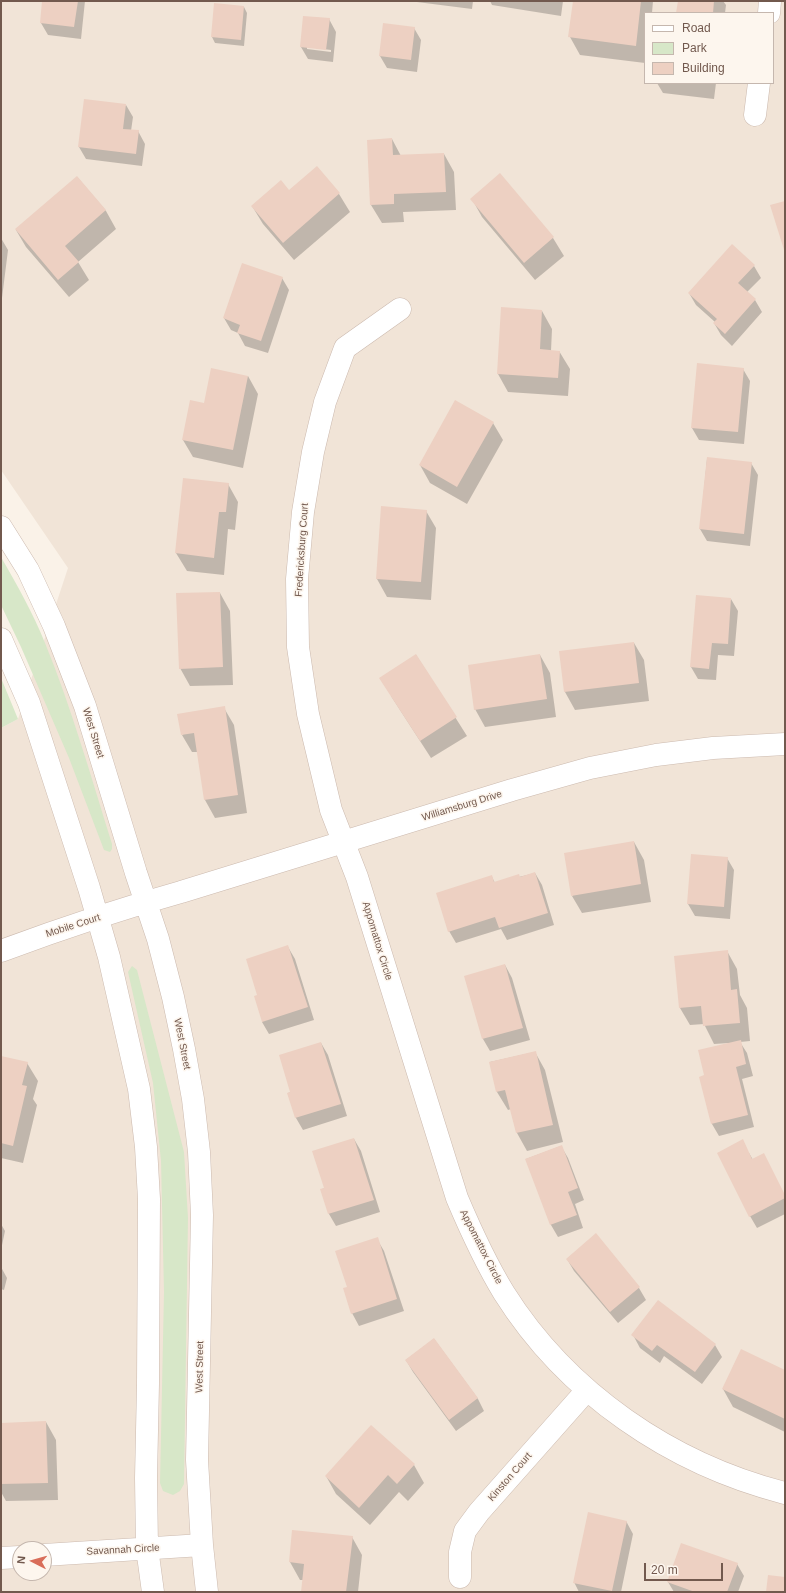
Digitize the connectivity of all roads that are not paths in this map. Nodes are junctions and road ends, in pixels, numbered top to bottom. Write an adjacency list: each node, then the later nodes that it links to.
1 (770, 1): 2 (street)
2 (769, 12)
3 (759, 84): 4 (street)
4 (755, 115)
5 (400, 309): 9 (street, Fredericksburg Court)
6 (1, 528): 10 (street, West Street)
7 (1, 639): 11 (street)
8 (785, 744): 9 (street, Williamsburg Drive)
9 (343, 842): 10 (street, Williamsburg Drive); 13 (street, Appomattox Circle)
10 (146, 901): 11 (street, Mobile Court); 15 (street, West Street)
11 (98, 918): 12 (street, Mobile Court); 16 (street)
12 (1, 952)
13 (587, 1390): 14 (street, Appomattox Circle); 20 (street, Kinston Court)
14 (785, 1493)
15 (202, 1545): 16 (street, Savannah Circle); 22 (street, West Street)
16 (147, 1548): 17 (street, Savannah Circle); 21 (street)
17 (52, 1554)
18 (12, 1557): 19 (street)
19 (1, 1558)
20 (460, 1577)
21 (152, 1592)
22 (208, 1592)

